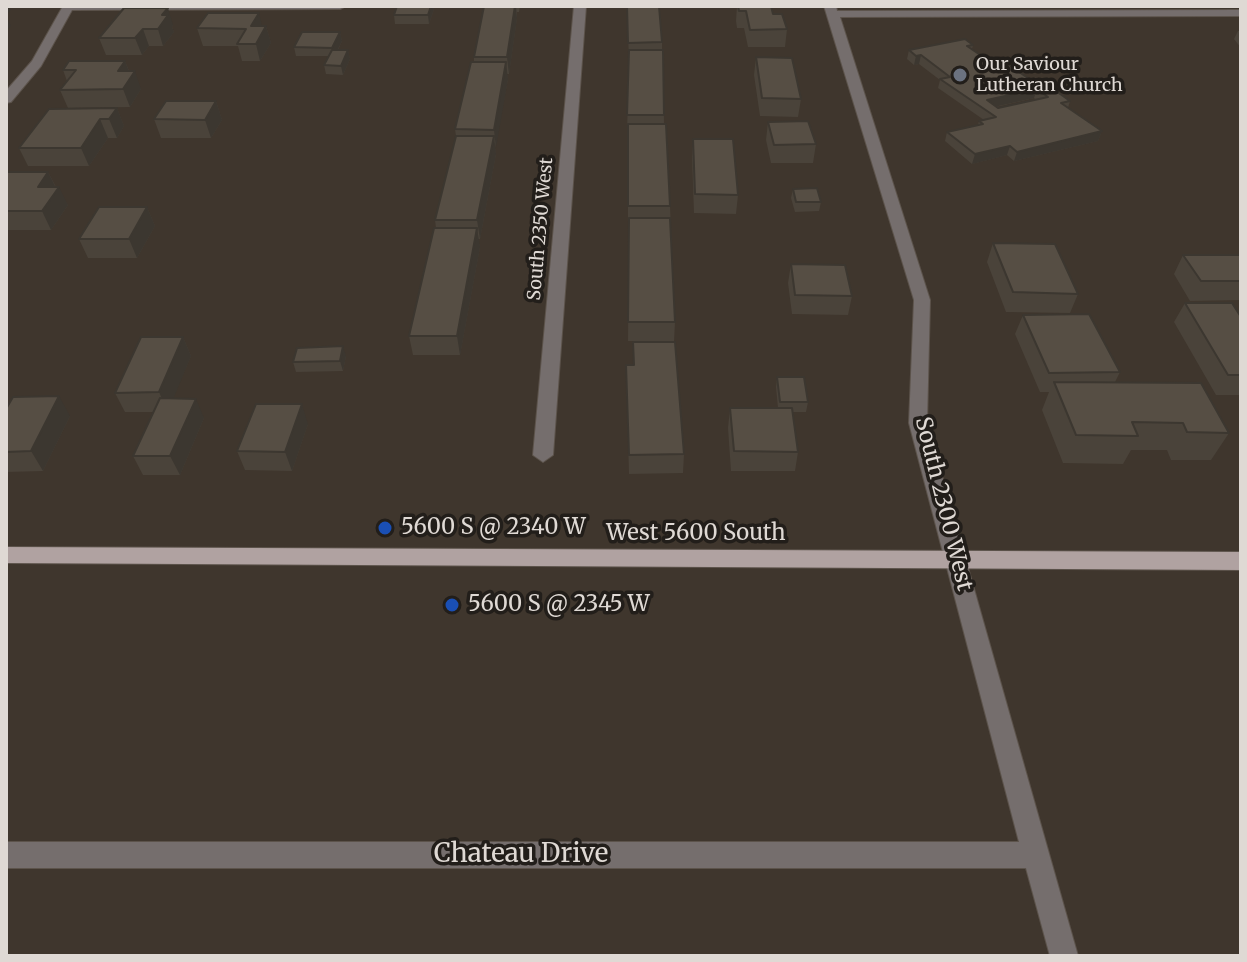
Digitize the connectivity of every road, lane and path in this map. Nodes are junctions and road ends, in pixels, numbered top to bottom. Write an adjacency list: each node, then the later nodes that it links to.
1 (69, 6): 2 (street); 6 (street)
2 (340, 6)
3 (580, 6): 7 (street, South 2350 West)
4 (831, 10): 5 (street); 9 (street, South 2300 West)
5 (1241, 13)
6 (6, 99)
7 (543, 455)
8 (6, 555): 9 (main road, West 5600 South)
9 (956, 559): 10 (main road, West 5600 South); 12 (street, South 2300 West)
10 (1241, 561)
11 (6, 855): 12 (street, Chateau Drive)
12 (1037, 855): 13 (street, South 2300 West)
13 (1064, 956)

